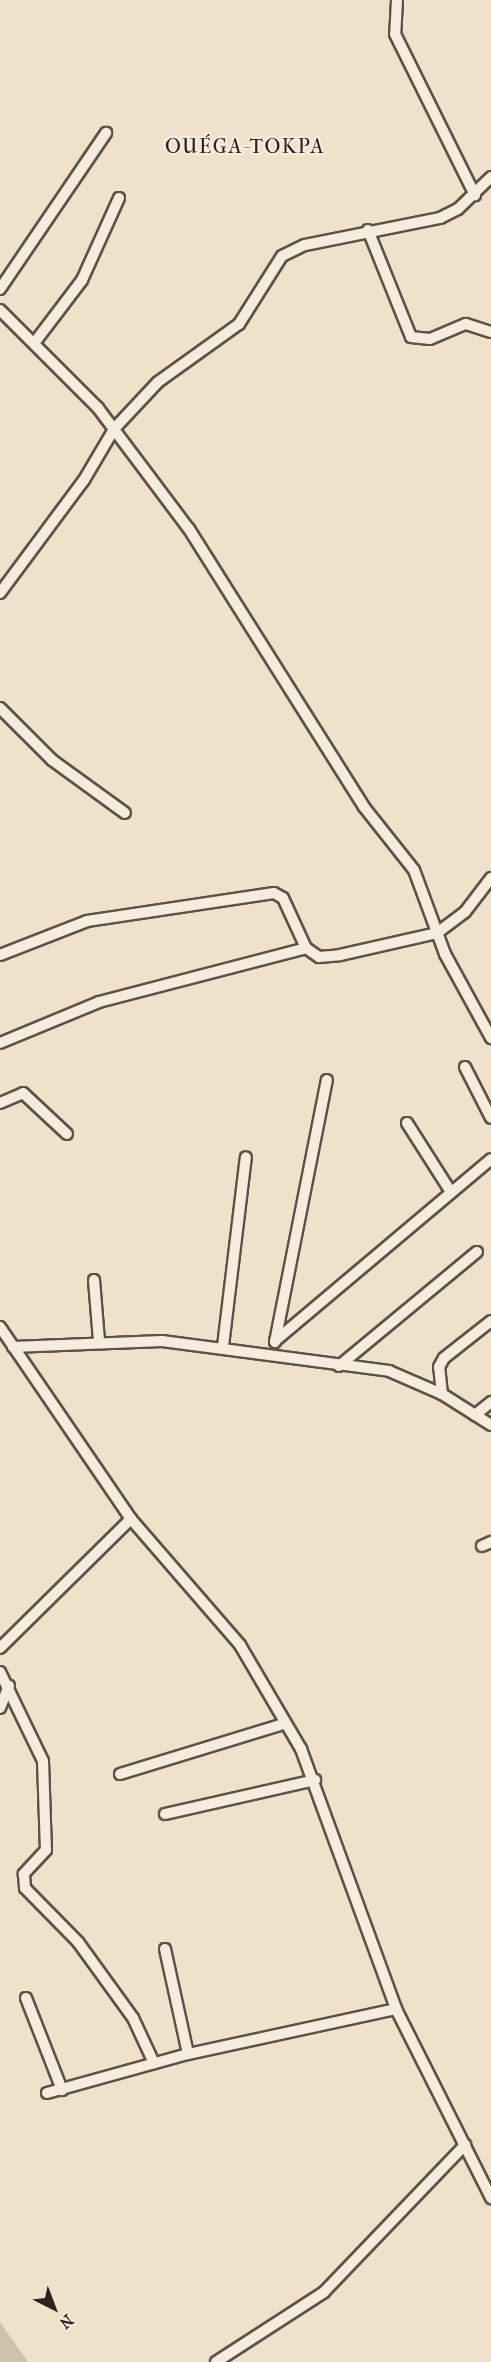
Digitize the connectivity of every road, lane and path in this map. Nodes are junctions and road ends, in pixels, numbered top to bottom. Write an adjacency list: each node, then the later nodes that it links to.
1 (397, 0): 4 (street)
2 (106, 133): 7 (street)
3 (491, 177): 4 (street)
4 (476, 195): 6 (street)
5 (118, 198): 10 (street)
6 (369, 230): 9 (street); 11 (street)
7 (0, 289)
8 (0, 310): 10 (street)
9 (491, 332)
10 (35, 342): 11 (street)
11 (114, 429): 12 (street); 16 (street)
12 (0, 593)
13 (0, 708): 14 (street)
14 (125, 813)
15 (491, 878): 16 (street)
16 (437, 933): 17 (street); 19 (street)
17 (306, 948): 18 (street); 20 (street)
18 (0, 955)
19 (491, 1038)
20 (0, 1043)
21 (465, 1067): 24 (street)
22 (327, 1080): 35 (street)
23 (0, 1103): 26 (street)
24 (491, 1118)
25 (407, 1123): 29 (street)
26 (67, 1134)
27 (246, 1157): 36 (street)
28 (491, 1159): 29 (street)
29 (451, 1192): 35 (street)
30 (477, 1252): 39 (street)
31 (94, 1280): 34 (street)
32 (491, 1321): 40 (street)
33 (0, 1327): 37 (street)
34 (99, 1341): 36 (street); 37 (street)
35 (275, 1341): 38 (street)
36 (223, 1346): 38 (street)
37 (13, 1347): 44 (street)
38 (274, 1354): 39 (street)
39 (339, 1365): 40 (street)
40 (442, 1394): 42 (street)
41 (491, 1402): 42 (street)
42 (475, 1415): 43 (street)
43 (491, 1425)
44 (130, 1519): 45 (street); 49 (street)
45 (0, 1648)
46 (0, 1672): 47 (street)
47 (9, 1686): 48 (street); 57 (street)
48 (0, 1708)
49 (284, 1724): 50 (street); 51 (street)
50 (120, 1774)
51 (315, 1780): 52 (street); 55 (street)
52 (165, 1814)
53 (165, 1949): 56 (street)
54 (26, 1998): 58 (street)
55 (396, 2009): 56 (street); 60 (street)
56 (188, 2054): 57 (street)
57 (154, 2063): 58 (street)
58 (62, 2090): 59 (street)
59 (47, 2093)
60 (465, 2145): 61 (street); 62 (street)
61 (491, 2198)
62 (216, 2362)

